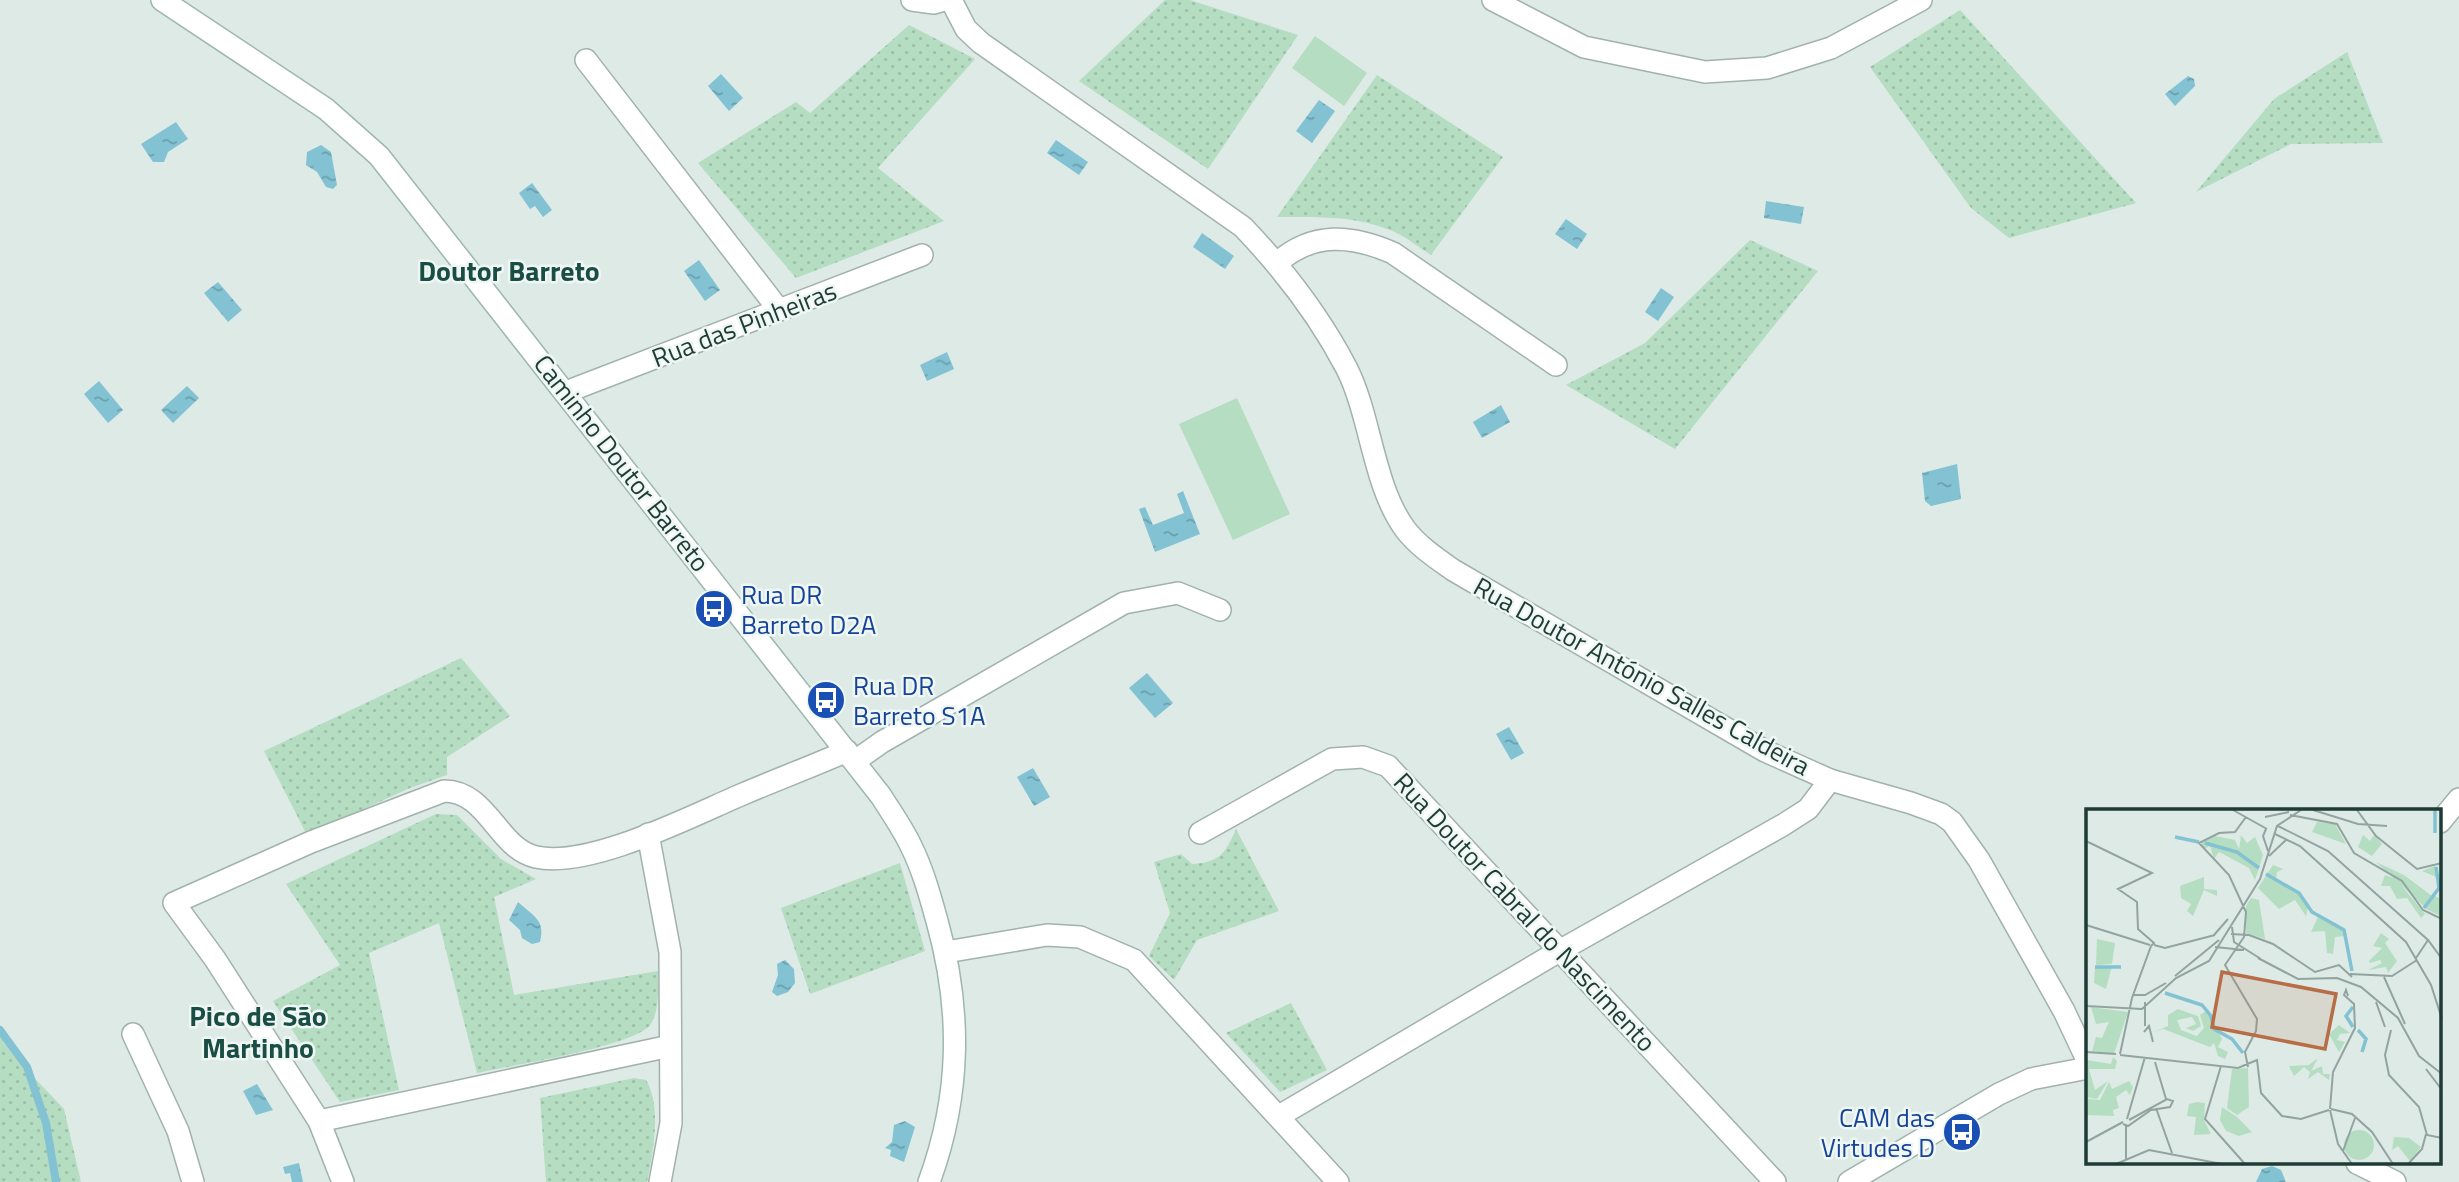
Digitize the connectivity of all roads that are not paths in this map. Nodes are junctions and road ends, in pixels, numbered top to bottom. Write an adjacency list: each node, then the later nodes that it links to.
1 (162, 0): 12 (street, Caminho Doutor Barreto)
2 (912, 0): 3 (street)
3 (944, 0)
4 (951, 0): 9 (street, Rua Doutor António Salles Caldeira)
5 (1493, 0): 6 (street)
6 (1921, 0)
7 (586, 60): 10 (street)
8 (922, 255): 10 (street, Rua das Pinheiras)
9 (1277, 263): 11 (street); 15 (street, Rua Doutor António Salles Caldeira)
10 (779, 310): 12 (street, Rua das Pinheiras)
11 (1556, 365)
12 (566, 392): 14 (street, Caminho Doutor Barreto)
13 (1220, 610): 14 (street)
14 (851, 756): 19 (street); 21 (street, Caminho Doutor Barreto)
15 (1830, 780): 20 (street); 24 (street, Rua Doutor António Salles Caldeira)
16 (2459, 799): 17 (street)
17 (2442, 820)
18 (1200, 833): 20 (street, Rua Doutor Cabral do Nascimento)
19 (648, 834): 23 (street); 27 (street)
20 (1561, 950): 26 (street); 34 (street, Rua Doutor Cabral do Nascimento)
21 (946, 952): 26 (street); 32 (street, Caminho Doutor Barreto)
22 (133, 1034): 29 (street)
23 (670, 1046): 27 (street); 31 (street)
24 (2086, 1058)
25 (2086, 1068): 35 (street)
26 (1279, 1116): 33 (street)
27 (319, 1121): 30 (street)
28 (2359, 1164): 36 (street)
29 (193, 1182)
30 (342, 1182)
31 (660, 1182)
32 (929, 1182)
33 (1338, 1182)
34 (1775, 1182)
35 (1850, 1182)
36 (2395, 1182)

